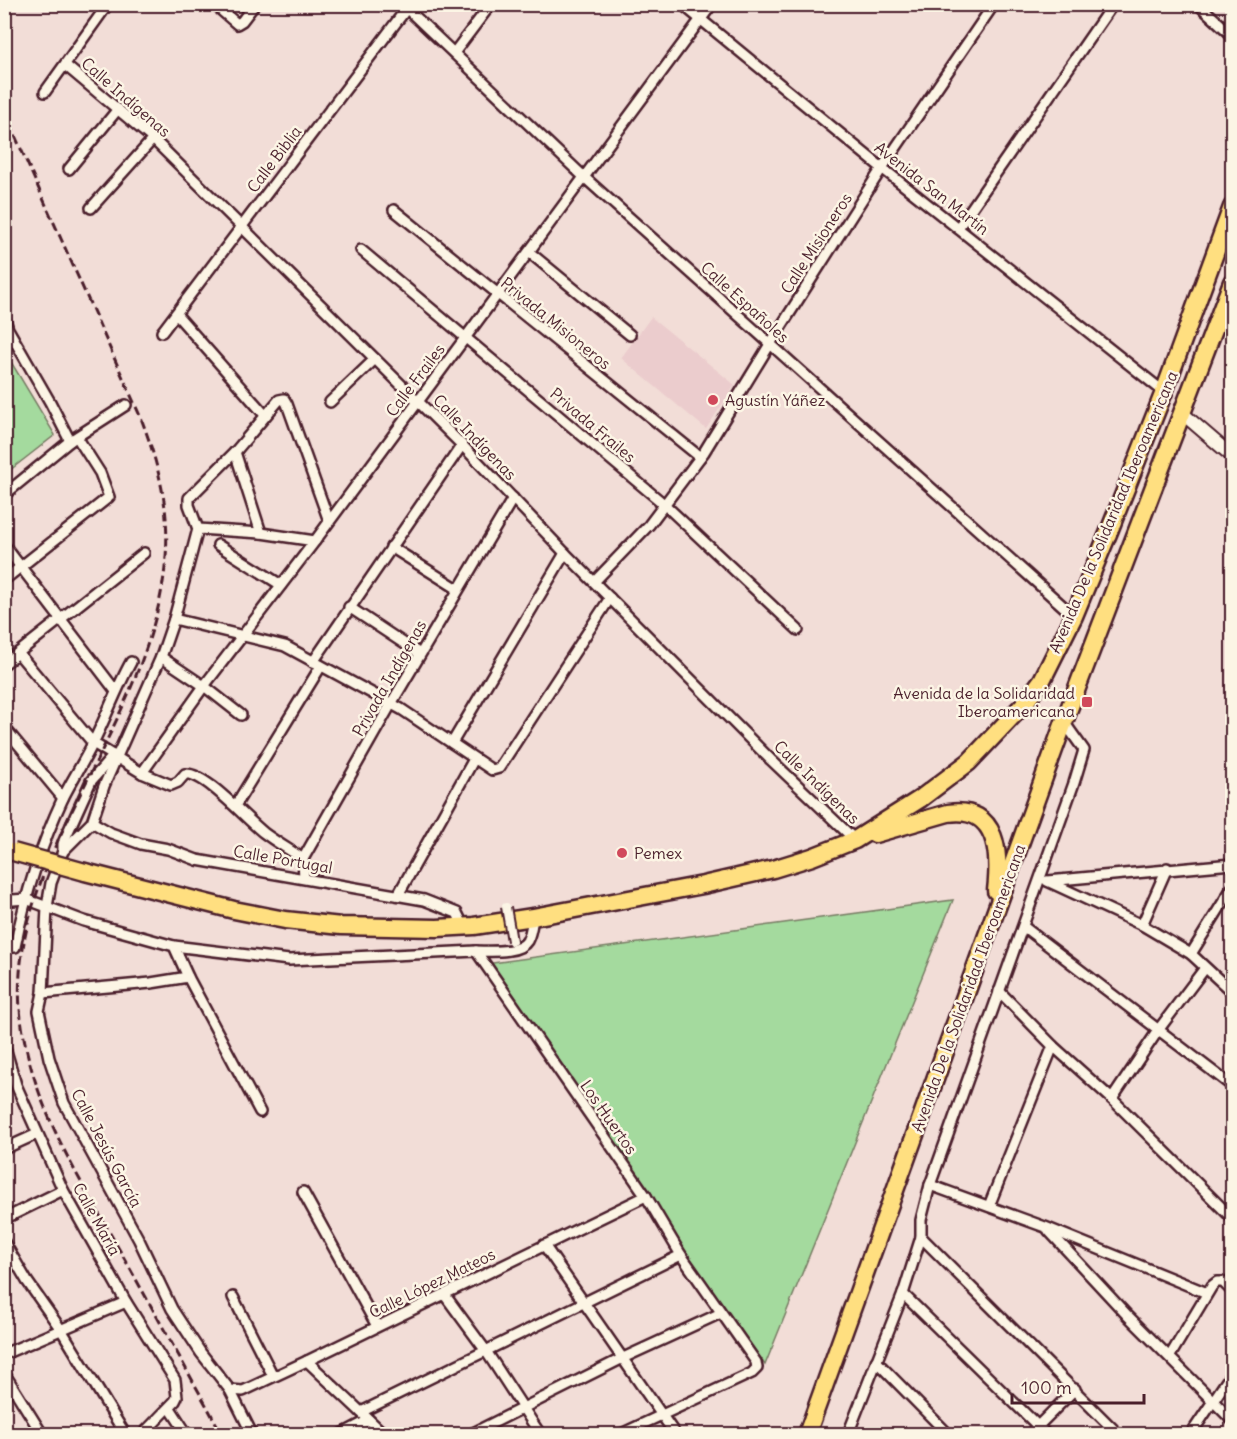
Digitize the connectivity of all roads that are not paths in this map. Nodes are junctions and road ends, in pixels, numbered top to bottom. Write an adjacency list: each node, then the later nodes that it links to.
1 (108, 4): 14 (street)
2 (214, 4): 3 (street)
3 (255, 4)
4 (491, 4): 13 (street)
5 (682, 4): 11 (street, Avenida San Martín)
6 (712, 4): 11 (street, Calle Frailes)
7 (994, 4): 18 (street, Calle Misioneros)
8 (1113, 4): 25 (street)
9 (1198, 4): 12 (street)
10 (406, 6): 13 (street, Calle Españoles); 24 (street, Calle Biblia)
11 (700, 19): 18 (street, Avenida San Martín); 20 (street, Calle Frailes)
12 (1233, 35)
13 (454, 53): 20 (street, Calle Españoles)
14 (65, 65): 15 (street); 16 (street, Calle Indígenas)
15 (45, 92)
16 (118, 109): 17 (street, Calle Indígenas); 19 (street)
17 (153, 139): 22 (street); 24 (street, Calle Indígenas)
18 (882, 168): 25 (street, Avenida San Martín); 36 (street, Calle Misioneros)
19 (69, 169)
20 (584, 177): 27 (street, Calle Frailes); 36 (street, Calle Españoles)
21 (1233, 207): 38 (highway, Avenida De la Solidaridad Iberoamericana)
22 (91, 208)
23 (394, 210): 29 (street, Privada Misioneros)
24 (242, 227): 30 (street, Calle Biblia); 37 (street, Calle Indígenas)
25 (958, 228): 38 (street, Avenida San Martín)
26 (361, 250): 35 (street, Privada Frailes)
27 (529, 252): 29 (street, Calle Frailes); 34 (street)
28 (1233, 282): 42 (highway, Avenida De la Solidaridad Iberoamericana)
29 (497, 295): 35 (street, Calle Frailes); 48 (street, Privada Misioneros)
30 (176, 314): 33 (street, Calle Biblia); 43 (street)
31 (4, 316): 32 (street)
32 (6, 331): 44 (street)
33 (162, 332)
34 (630, 335)
35 (466, 337): 39 (street, Calle Frailes); 51 (street, Privada Frailes)
36 (770, 344): 48 (street, Calle Misioneros); 68 (street, Calle Españoles)
37 (375, 359): 39 (street, Calle Indígenas); 40 (street)
38 (1164, 392): 68 (highway, Avenida De la Solidaridad Iberoamericana)
39 (418, 401): 45 (street, Calle Indígenas); 52 (street, Calle Frailes)
40 (330, 402)
41 (126, 405): 44 (street)
42 (1182, 412): 47 (street); 83 (highway, Avenida De la Solidaridad Iberoamericana)
43 (265, 415): 46 (street); 52 (street)
44 (74, 439): 49 (street); 61 (street)
45 (462, 445): 50 (street, Calle Indígenas); 58 (street)
46 (235, 452): 53 (street); 54 (street)
47 (1233, 456)
48 (700, 458): 51 (street, Calle Misioneros)
49 (4, 495)
50 (513, 498): 60 (street, Calle Indígenas); 65 (street, Privada Indígenas)
51 (665, 505): 63 (street, Calle Misioneros); 71 (street, Privada Frailes)
52 (329, 520): 55 (street, Calle Frailes)
53 (198, 529): 54 (street); 70 (street)
54 (261, 533): 55 (street)
55 (315, 541): 64 (street, Calle Frailes)
56 (4, 545): 61 (street)
57 (218, 545): 64 (street)
58 (391, 547): 65 (street); 67 (street)
59 (144, 553): 69 (street)
60 (565, 553): 63 (street, Calle Indígenas); 86 (street)
61 (21, 567): 62 (street); 69 (street)
62 (4, 580)
63 (595, 581): 66 (street, Calle Indígenas)
64 (281, 585): 72 (street, Calle Frailes)
65 (458, 589): 74 (street, Privada Indígenas)
66 (610, 598): 88 (street); 93 (street, Calle Indígenas)
67 (349, 608): 74 (street); 78 (street)
68 (1074, 616): 93 (highway, Avenida De la Solidaridad Iberoamericana)
69 (61, 619): 73 (street); 80 (street)
70 (174, 619): 72 (street); 75 (street)
71 (798, 630)
72 (244, 635): 78 (street); 79 (street, Calle Frailes)
73 (18, 653): 77 (street); 85 (street)
74 (420, 654): 81 (street, Privada Indígenas)
75 (161, 657): 79 (street); 87 (street)
76 (131, 662): 80 (street)
77 (4, 664)
78 (317, 664): 81 (street); 91 (street)
79 (204, 686): 82 (street); 89 (street, Calle Frailes)
80 (115, 690): 85 (street)
81 (391, 704): 86 (street); 96 (street, Privada Indígenas)
82 (241, 715)
83 (1064, 722): 100 (street); 107 (highway, Avenida De la Solidaridad Iberoamericana)
84 (4, 727): 90 (street)
85 (93, 743): 87 (street); 90 (street)
86 (452, 743): 88 (street)
87 (116, 756): 89 (street); 92 (street); 95 (street)
88 (474, 759): 102 (street)
89 (142, 772): 91 (street)
90 (63, 798): 104 (street)
91 (235, 806): 96 (street)
92 (92, 822): 95 (street, Calle Jesús García); 99 (street, Calle Portugal)
93 (855, 840): 107 (highway); 108 (highway, Avenida De la Solidaridad Iberoamericana)
94 (9, 851): 110 (highway, Avenida De la Solidaridad Iberoamericana, bridge)
95 (63, 851): 105 (street, Calle Jesús García)
96 (303, 859): 99 (street)
97 (1233, 864): 98 (street)
98 (1167, 868): 100 (street); 109 (street)
99 (304, 878): 102 (street, Calle Portugal)
100 (1043, 881): 109 (street); 111 (street)
101 (1233, 888): 116 (street)
102 (398, 895): 110 (street, Calle Portugal)
103 (9, 898): 104 (street)
104 (26, 899): 105 (street); 114 (street)
105 (47, 907): 113 (street); 121 (street, Calle Jesús García)
106 (506, 907): 112 (street, bridge)
107 (994, 913): 184 (highway, Avenida De la Solidaridad Iberoamericana)
108 (533, 917): 110 (highway, Avenida De la Solidaridad Iberoamericana); 115 (street)
109 (1142, 925): 116 (street)
110 (464, 927)
111 (1024, 927): 119 (street); 122 (street)
112 (512, 941)
113 (174, 946): 115 (street); 118 (street)
114 (4, 947)
115 (476, 951): 134 (street, Los Huertos)
116 (1191, 954): 117 (street)
117 (1204, 968): 120 (street); 122 (street)
118 (188, 977): 121 (street); 128 (street)
119 (999, 991): 124 (street); 131 (street)
120 (1233, 992)
121 (42, 993): 163 (street, Calle Jesús García)
122 (1160, 1029): 126 (street); 127 (street)
123 (4, 1044): 125 (street, Calle María)
124 (1053, 1046): 127 (street); 135 (street)
125 (9, 1076): 129 (street, Calle María)
126 (1233, 1086)
127 (1112, 1099): 136 (street)
128 (260, 1112)
129 (37, 1134): 130 (street); 132 (street, Calle María)
130 (4, 1149)
131 (930, 1185): 135 (street); 139 (street)
132 (63, 1190): 137 (street); 148 (street, Calle María)
133 (303, 1192): 151 (street)
134 (646, 1196): 141 (street, Calle López Mateos); 142 (street, Los Huertos)
135 (989, 1206): 138 (street)
136 (1233, 1218)
137 (4, 1219)
138 (1045, 1227): 144 (street); 155 (street)
139 (921, 1237): 146 (street); 162 (street)
140 (4, 1242): 152 (street)
141 (544, 1245): 145 (street, Calle López Mateos); 149 (street)
142 (681, 1256): 149 (street); 150 (street, Los Huertos)
143 (1233, 1291): 144 (street)
144 (1207, 1293): 155 (street)
145 (444, 1294): 151 (street, Calle López Mateos); 153 (street)
146 (903, 1294): 158 (street); 172 (street)
147 (233, 1297): 161 (street)
148 (126, 1302): 152 (street); 165 (street, Calle María)
149 (583, 1302): 153 (street); 156 (street)
150 (721, 1313): 156 (street); 168 (street, Los Huertos)
151 (377, 1326): 157 (street, Calle López Mateos)
152 (62, 1331): 154 (street); 174 (street)
153 (486, 1351): 166 (street); 167 (street)
154 (4, 1354)
155 (1170, 1356): 164 (street)
156 (623, 1358): 166 (street); 168 (street)
157 (307, 1361): 161 (street, Calle López Mateos); 167 (street)
158 (876, 1361): 171 (street); 185 (street)
159 (4, 1373): 173 (street)
160 (1233, 1373): 164 (street)
161 (273, 1376): 163 (street, Calle López Mateos)
162 (1075, 1389): 172 (street); 190 (street)
163 (230, 1390): 177 (street, Calle Jesús García)
164 (1214, 1402): 170 (street); 191 (street)
165 (172, 1404): 175 (street); 176 (street)
166 (524, 1408): 180 (street); 181 (street)
167 (361, 1412): 169 (street)
168 (662, 1416): 182 (street); 183 (street)
169 (369, 1420): 178 (street); 179 (street)
170 (1233, 1420)
171 (940, 1426): 186 (street); 187 (street)
172 (1038, 1427): 188 (street); 189 (street)
173 (42, 1434)
174 (125, 1434)
175 (143, 1434)
176 (187, 1434)
177 (252, 1434)
178 (342, 1434)
179 (384, 1434)
180 (471, 1434)
181 (540, 1434)
182 (621, 1434)
183 (675, 1434)
184 (807, 1434)
185 (848, 1434)
186 (933, 1434)
187 (948, 1434)
188 (1030, 1434)
189 (1046, 1434)
190 (1118, 1434)
191 (1191, 1434)

